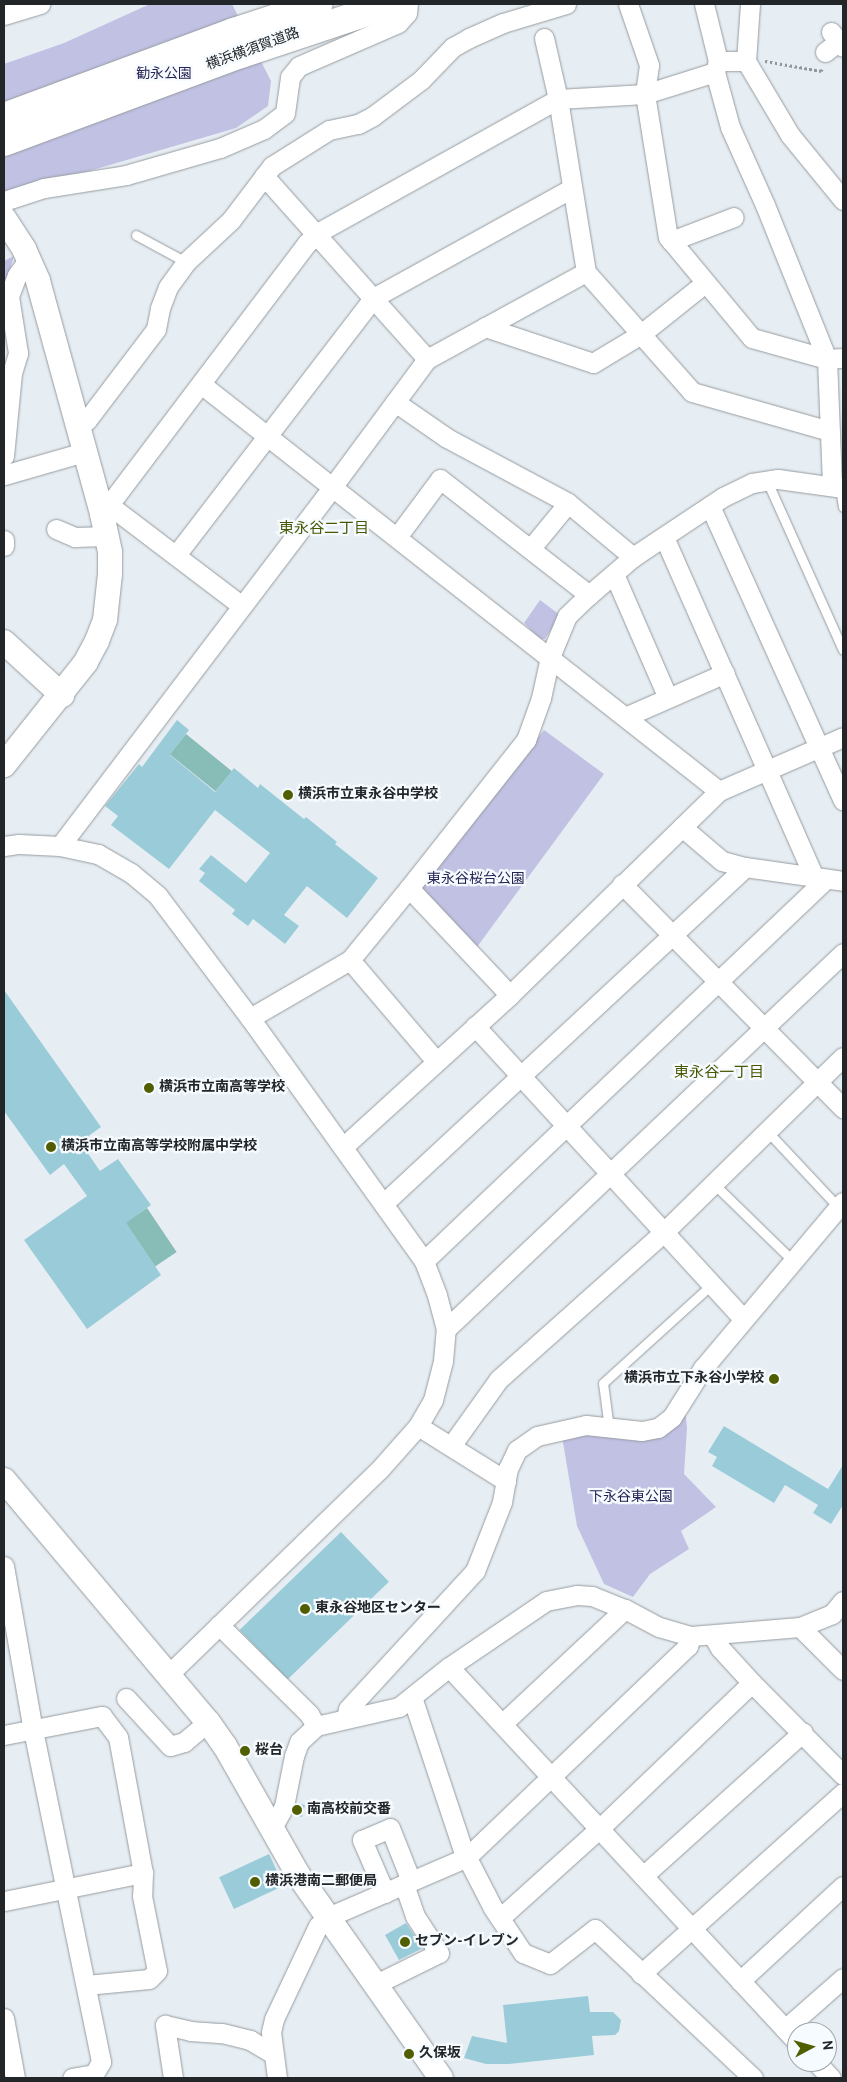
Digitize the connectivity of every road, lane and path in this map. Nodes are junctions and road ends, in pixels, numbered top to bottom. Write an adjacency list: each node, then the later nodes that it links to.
1 (40, 4): 9 (street)
2 (319, 4): 11 (highway, 横浜横須賀道路)
3 (391, 4): 11 (highway, 横浜横須賀道路)
4 (408, 4): 22 (street)
5 (566, 4): 19 (street)
6 (628, 4): 15 (street)
7 (704, 4): 14 (street)
8 (750, 4): 13 (street)
9 (4, 15)
10 (544, 38): 16 (street)
11 (237, 43): 17 (highway, 横浜横須賀道路); 18 (highway, 横浜横須賀道路)
12 (835, 43): 13 (path)
13 (755, 61): 14 (street); 21 (street)
14 (716, 66): 15 (street); 35 (street)
15 (645, 94): 16 (street); 27 (street)
16 (558, 99): 20 (street); 26 (street)
17 (4, 117)
18 (4, 142)
19 (264, 176): 26 (street); 29 (street)
20 (572, 188): 30 (street); 32 (street)
21 (843, 200)
22 (4, 201)
23 (734, 217): 27 (street)
24 (4, 218): 28 (street)
25 (136, 235): 29 (lane)
26 (316, 235): 32 (street); 37 (street)
27 (671, 241): 31 (street)
28 (29, 259): 39 (street); 40 (street)
29 (186, 262): 40 (street)
30 (586, 272): 33 (street); 34 (street)
31 (705, 283): 34 (street); 35 (street)
32 (373, 298): 36 (street); 42 (street)
33 (485, 327): 34 (street); 36 (street)
34 (641, 334): 41 (street)
35 (835, 358): 41 (street)
36 (427, 359): 38 (street)
37 (201, 384): 42 (street); 52 (street)
38 (395, 402): 47 (street); 49 (street)
39 (5, 427): 44 (street)
40 (77, 427): 43 (street)
41 (830, 431): 48 (street)
42 (268, 435): 47 (street); 59 (street)
43 (84, 452): 45 (street); 52 (street)
44 (4, 456)
45 (4, 475)
46 (768, 481): 48 (street); 50 (street); 65 (lane)
47 (333, 486): 54 (street); 63 (street)
48 (838, 487): 51 (lane)
49 (568, 503): 58 (street); 60 (street)
50 (710, 506): 55 (street); 72 (street)
51 (843, 507)
52 (106, 518): 53 (street); 59 (street); 68 (street)
53 (56, 528)
54 (397, 537): 58 (street); 66 (street)
55 (664, 537): 60 (street); 67 (street)
56 (4, 540): 57 (street)
57 (4, 546)
58 (531, 548): 62 (street)
59 (176, 555): 63 (street)
60 (634, 557): 61 (street)
61 (614, 574): 62 (street); 69 (street)
62 (589, 595): 66 (street)
63 (242, 606): 79 (street)
64 (4, 642): 68 (street)
65 (843, 650)
66 (550, 657): 70 (street); 83 (street)
67 (725, 673): 69 (street); 74 (street)
68 (62, 695): 73 (street)
69 (668, 698): 70 (street)
70 (625, 717): 75 (street)
71 (843, 736): 72 (street)
72 (820, 747): 74 (street); 76 (street)
73 (4, 765)
74 (768, 770): 75 (street); 81 (street)
75 (719, 791): 77 (street)
76 (843, 800)
77 (682, 826): 80 (street); 82 (street)
78 (4, 846): 79 (street)
79 (60, 846): 89 (street)
80 (745, 867): 81 (street); 84 (street)
81 (828, 879): 87 (street)
82 (622, 884): 84 (street); 88 (street)
83 (409, 888): 86 (street); 88 (street)
84 (672, 935): 87 (street); 94 (street)
85 (843, 952): 91 (street)
86 (350, 960): 89 (street); 93 (street)
87 (718, 981): 91 (street); 97 (street)
88 (510, 995): 90 (street)
89 (250, 1018): 99 (street)
90 (474, 1026): 93 (street); 94 (street)
91 (764, 1028): 95 (street); 100 (street)
92 (843, 1057): 95 (street)
93 (436, 1061): 99 (street)
94 (520, 1076): 97 (street); 102 (street)
95 (817, 1082): 96 (street); 98 (street)
96 (843, 1108)
97 (566, 1126): 100 (street); 105 (street)
98 (767, 1131): 101 (street); 103 (lane)
99 (343, 1147): 102 (street)
100 (610, 1174): 104 (street); 109 (street)
101 (714, 1184): 104 (street); 106 (lane)
102 (384, 1203): 105 (street)
103 (841, 1204): 106 (street)
104 (664, 1232): 107 (street); 112 (street)
105 (424, 1261): 109 (street)
106 (793, 1261): 108 (street)
107 (712, 1284): 108 (street); 111 (lane)
108 (743, 1318): 111 (street)
109 (446, 1329): 110 (street)
110 (418, 1426): 112 (street); 118 (street)
111 (609, 1428): 113 (street)
112 (451, 1446): 113 (street)
113 (506, 1481): 128 (street)
114 (6, 1487): 124 (street)
115 (4, 1571): 132 (street)
116 (843, 1604): 119 (street)
117 (625, 1609): 120 (street); 122 (street); 130 (street)
118 (219, 1626): 124 (street); 131 (street)
119 (800, 1627): 121 (street); 123 (street)
120 (691, 1636): 121 (street); 136 (street)
121 (713, 1636): 125 (street)
122 (449, 1667): 126 (street); 130 (street)
123 (843, 1670)
124 (168, 1674): 129 (street)
125 (752, 1683): 133 (street); 139 (street)
126 (412, 1697): 128 (street); 140 (street)
127 (126, 1698): 129 (street)
128 (346, 1718): 131 (street)
129 (208, 1722): 138 (street)
130 (503, 1723): 136 (street)
131 (316, 1726): 138 (street)
132 (33, 1730): 134 (street); 141 (street); 145 (street)
133 (803, 1732): 135 (street); 142 (street)
134 (4, 1735)
135 (843, 1774)
136 (552, 1777): 139 (street); 140 (street)
137 (843, 1792): 150 (street)
138 (272, 1828): 148 (street)
139 (599, 1829): 142 (street); 149 (street)
140 (467, 1857): 143 (street); 149 (street)
141 (143, 1873): 145 (street); 155 (street)
142 (642, 1876): 150 (street)
143 (408, 1882): 146 (street); 146 (street); 154 (street)
144 (843, 1886): 153 (street)
145 (66, 1888): 147 (street); 155 (street)
146 (385, 1892): 148 (street)
147 (4, 1901)
148 (328, 1917): 154 (street); 159 (street)
149 (500, 1918): 151 (street)
150 (691, 1928): 151 (street); 153 (street)
151 (641, 1974): 165 (street)
152 (843, 1980): 157 (street)
153 (740, 1981): 158 (street)
154 (376, 1984): 164 (street)
155 (86, 1985): 161 (street)
156 (4, 2018): 160 (street)
157 (803, 2022)
158 (787, 2031)
159 (273, 2054): 162 (street); 163 (street)
160 (15, 2078)
161 (72, 2078)
162 (172, 2078)
163 (277, 2078)
164 (441, 2078)
165 (753, 2078)

